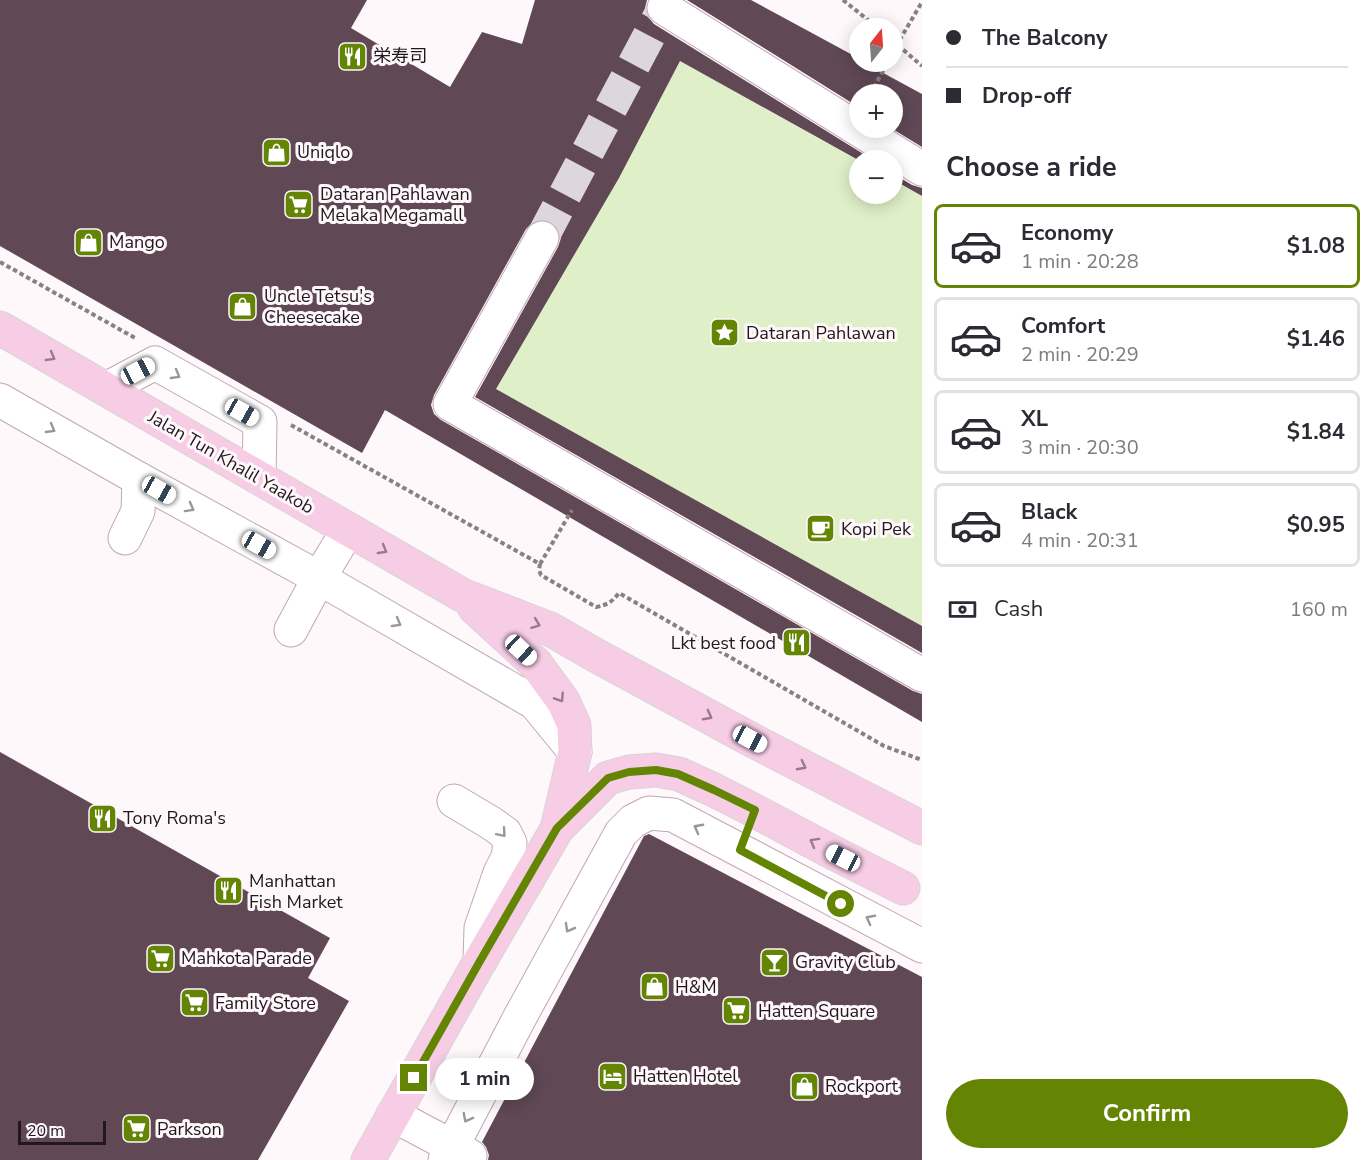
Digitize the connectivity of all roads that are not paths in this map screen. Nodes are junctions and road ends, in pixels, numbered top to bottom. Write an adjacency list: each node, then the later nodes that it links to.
1 (664, 8): 2 (lane)
2 (922, 169)
3 (542, 238): 14 (lane)
4 (0, 328): 5 (main road, Jalan Tun Khalil Yaakob, one-way to 5)
5 (106, 389): 7 (main road, Jalan Tun Khalil Yaakob); 7 (lane, one-way to 7)
6 (0, 400): 8 (lane, one-way to 8)
7 (259, 478): 9 (main road, Jalan Tun Khalil Yaakob)
8 (139, 479): 10 (lane); 11 (lane, one-way to 11)
9 (348, 530): 11 (lane); 12 (main road, Jalan Tun Khalil Yaakob, one-way to 12)
10 (125, 538)
11 (319, 578): 13 (lane); 15 (lane, one-way to 15)
12 (462, 595): 15 (main road, Jalan Tun Khalil Yaakob, one-way to 15); 19 (main road, Jalan Tun Khalil Yaakob, one-way to 19)
13 (291, 630)
14 (922, 675)
15 (575, 752): 18 (main road, Jalan Tun Khalil Yaakob)
16 (454, 801): 23 (lane, one-way to 23)
17 (755, 810): 18 (main road); 20 (lane); 21 (main road, one-way to 17)
18 (557, 828): 23 (main road)
19 (922, 828)
20 (740, 850): 22 (lane, one-way to 20); 25 (lane, one-way to 25)
21 (903, 888)
22 (922, 946)
23 (480, 961): 24 (main road)
24 (393, 1115): 25 (lane); 26 (main road)
25 (456, 1155)
26 (368, 1160)

